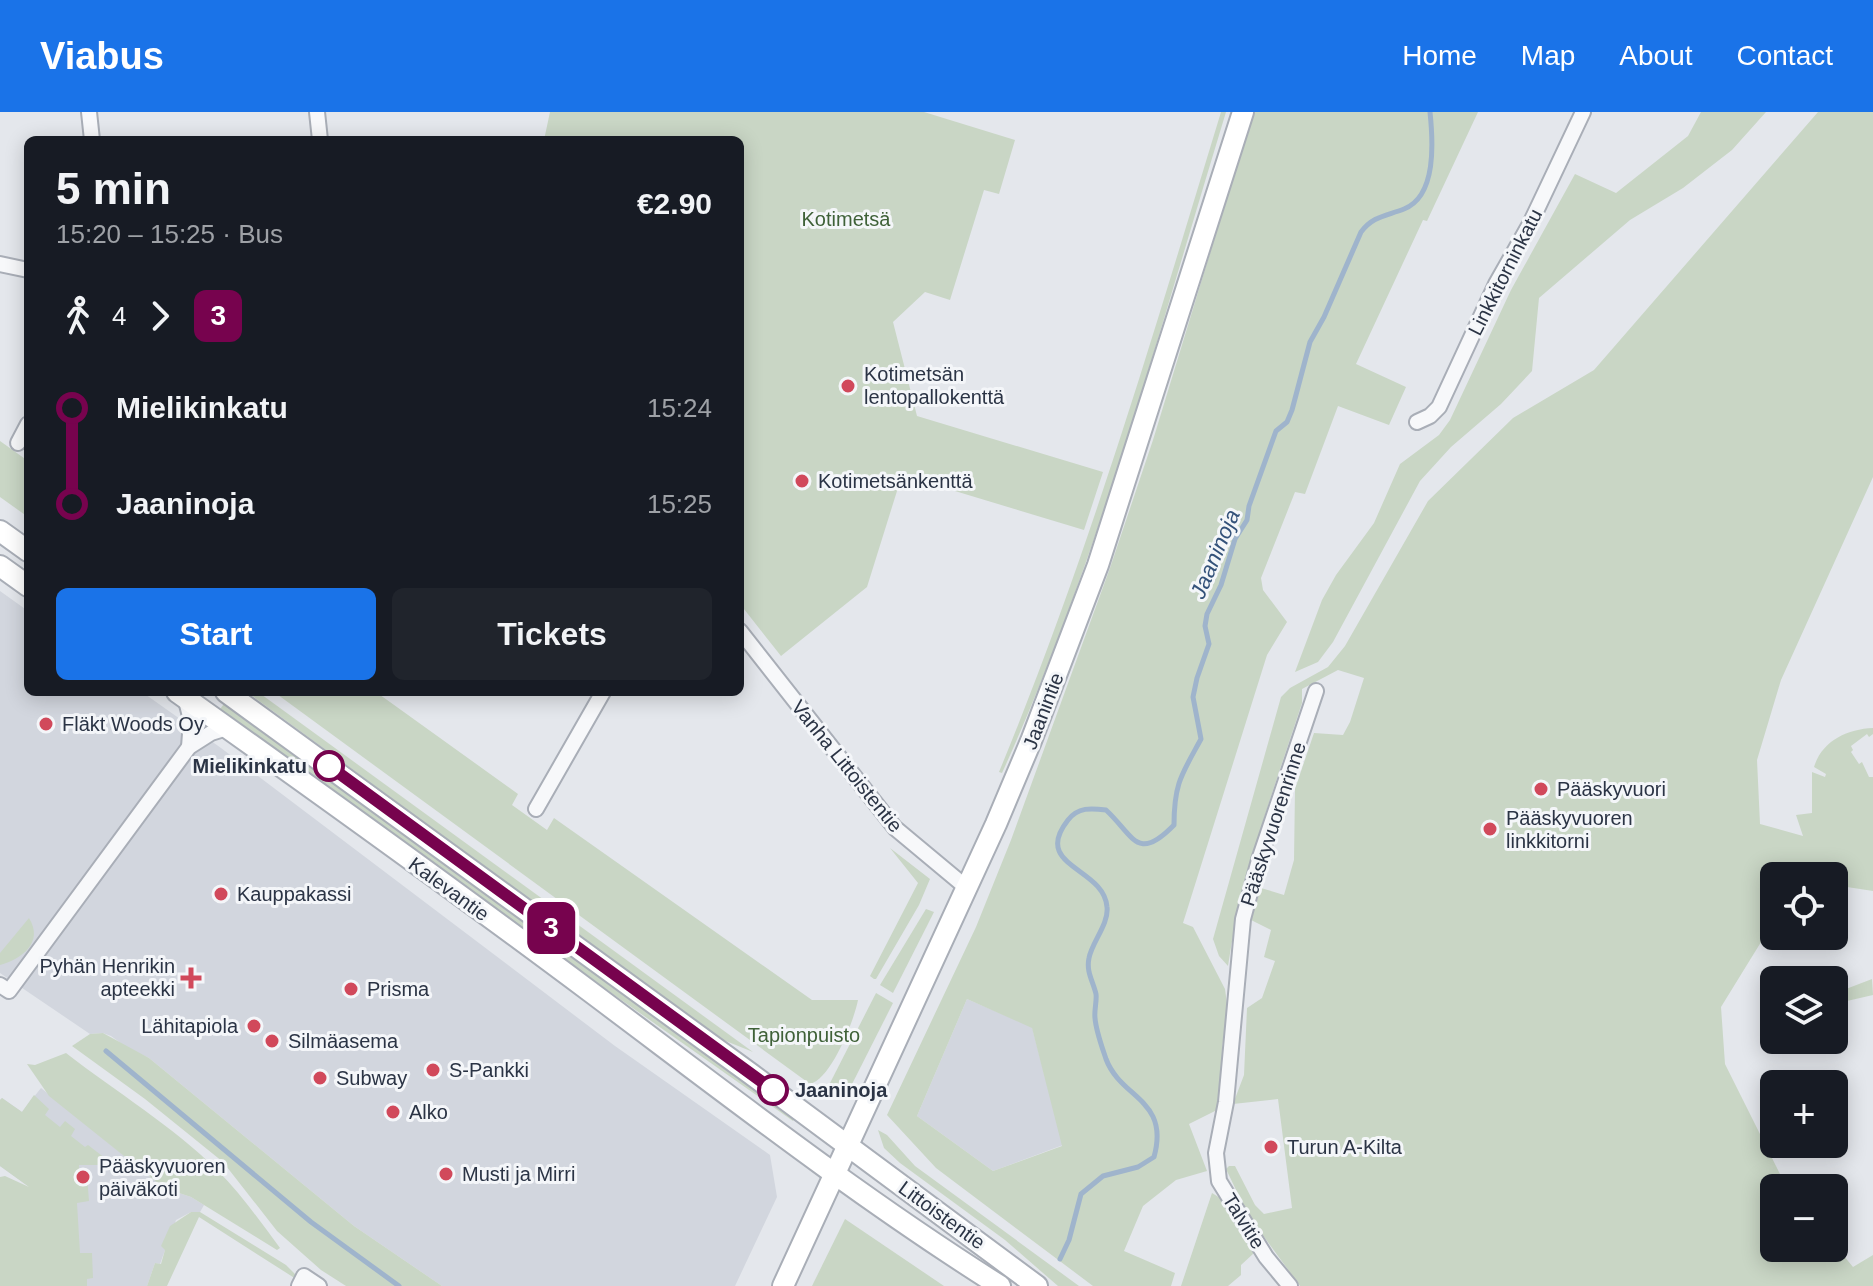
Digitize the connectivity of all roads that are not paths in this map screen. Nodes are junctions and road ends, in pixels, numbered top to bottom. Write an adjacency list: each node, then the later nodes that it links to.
1 (89, 112): 5 (street)
2 (317, 112): 6 (street)
3 (1243, 112): 25 (main road, Jaanintie)
4 (1583, 112): 9 (street, Linkkitorninkatu)
5 (92, 136)
6 (320, 136)
7 (0, 264): 8 (street)
8 (24, 269)
9 (1417, 422)
10 (24, 432): 11 (street)
11 (18, 443)
12 (0, 531): 13 (main road)
13 (24, 548)
14 (0, 566): 15 (main road)
15 (24, 583)
16 (744, 636): 25 (street, Vanha Littoistentie)
17 (1316, 691): 27 (street, Pääskyvuorenrinne)
18 (181, 696): 23 (street)
19 (182, 696): 22 (main road, Kalevantie)
20 (231, 696): 28 (main road, Kalevantie)
21 (601, 696): 24 (street)
22 (227, 728): 23 (street); 29 (main road, Kalevantie)
23 (189, 747): 26 (street)
24 (536, 809)
25 (967, 888): 28 (main road, Jaanintie)
26 (5, 988)
27 (1226, 1102): 35 (street, Talvitie)
28 (848, 1145): 29 (main road, Jaanintie); 34 (main road, Littoistentie)
29 (835, 1174): 32 (main road, Jaanintie); 33 (main road, Littoistentie)
30 (302, 1281): 31 (street)
31 (319, 1286)
32 (783, 1286)
33 (1000, 1286)
34 (1037, 1286)
35 (1290, 1286)

